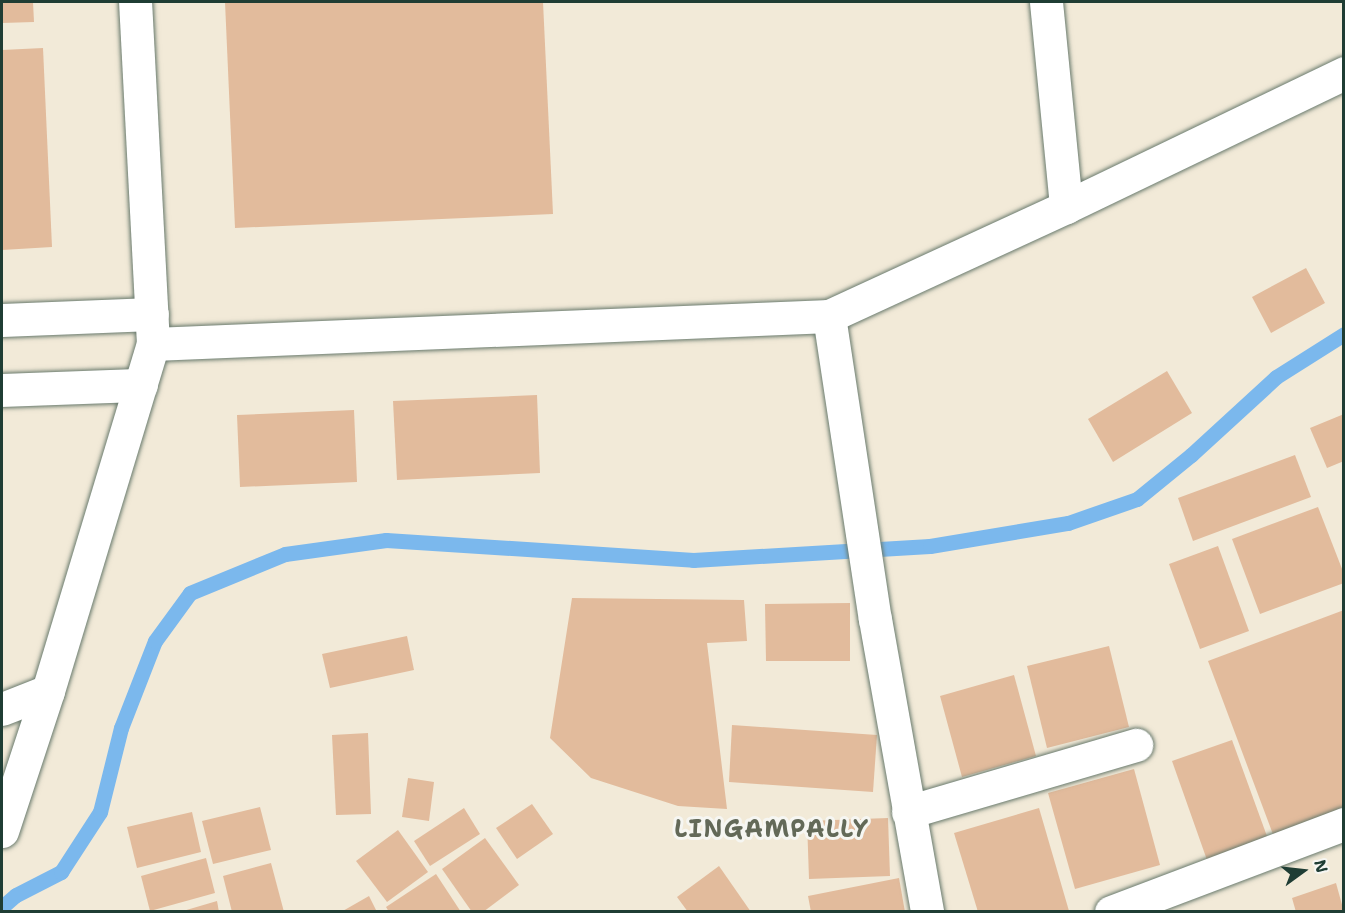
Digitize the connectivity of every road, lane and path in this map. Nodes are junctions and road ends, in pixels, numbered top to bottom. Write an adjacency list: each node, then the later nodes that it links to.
1 (135, 2): 7 (street)
2 (1046, 2): 4 (street)
3 (1344, 73): 4 (street)
4 (1066, 207): 5 (street)
5 (829, 316): 7 (street); 13 (street)
6 (2, 320): 7 (street)
7 (153, 329): 8 (street)
8 (141, 384): 9 (street); 10 (street)
9 (2, 390)
10 (48, 691): 11 (street); 15 (street)
11 (2, 709)
12 (1136, 745): 13 (street)
13 (908, 812): 16 (street)
14 (1344, 824): 17 (street)
15 (2, 831)
16 (927, 912)
17 (1111, 912)

